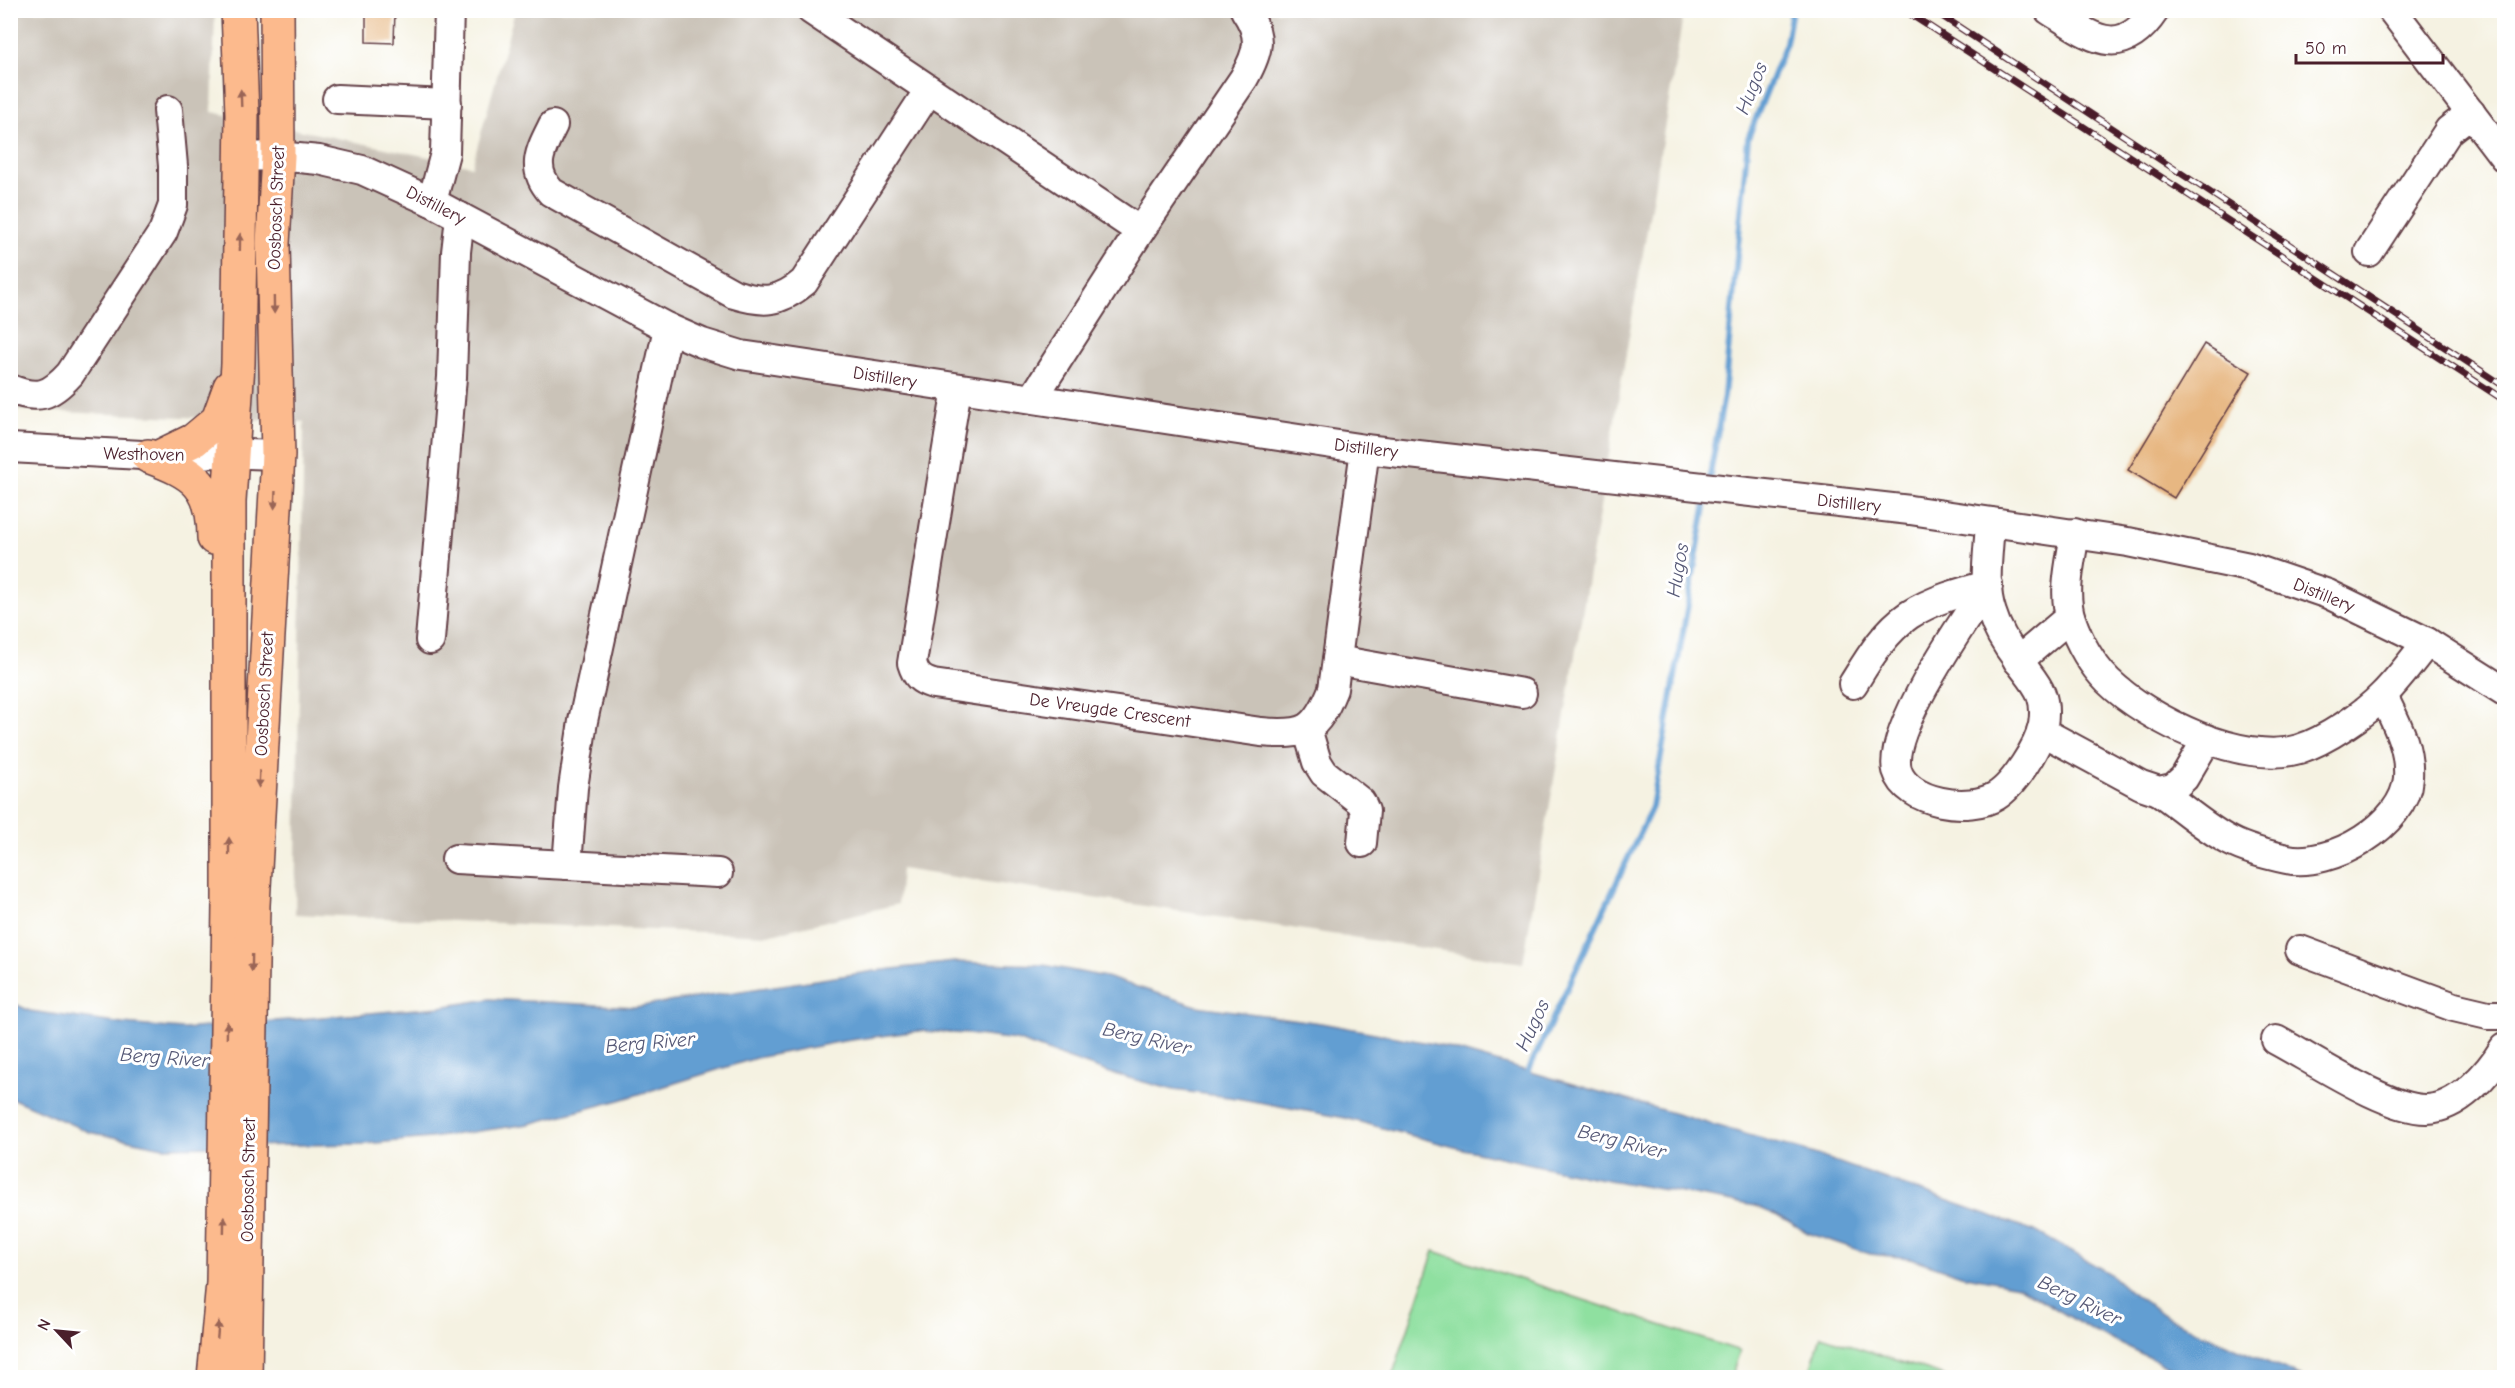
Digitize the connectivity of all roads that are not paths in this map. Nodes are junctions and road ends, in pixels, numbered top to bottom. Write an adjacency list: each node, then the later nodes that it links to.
1 (238, 10): 16 (main road, Oosbosch Street, one-way to 1)
2 (277, 10): 15 (main road, Oosbosch Street)
3 (449, 10): 11 (street)
4 (811, 10): 9 (street)
5 (1245, 10): 20 (street)
6 (2049, 10): 7 (street)
7 (2155, 10)
8 (2392, 10): 13 (street)
9 (929, 90): 14 (street); 20 (street)
10 (337, 99): 11 (street)
11 (447, 104): 18 (street)
12 (168, 110): 25 (street)
13 (2471, 113): 17 (street); 21 (street)
14 (553, 126)
15 (278, 156): 16 (street, Distillery); 18 (street, Distillery); 30 (main road, Oosbosch Street, one-way to 30)
16 (240, 157): 23 (main road, Oosbosch Street, one-way to 16)
17 (2505, 157)
18 (432, 202): 19 (street, Distillery)
19 (460, 218): 22 (street, Distillery); 36 (street)
20 (1140, 231): 26 (street)
21 (2369, 252)
22 (668, 328): 24 (street, Distillery); 51 (street)
23 (238, 364): 29 (main road, Oosbosch Street); 31 (main road)
24 (957, 388): 26 (street, Distillery); 45 (street, De Vreugde Crescent)
25 (10, 389)
26 (1033, 398): 28 (street, Distillery)
27 (10, 448): 31 (street, Westhoven)
28 (1365, 449): 32 (street, Distillery); 38 (street)
29 (233, 454): 30 (street, Westhoven); 31 (street, Westhoven); 44 (main road, Oosbosch Street)
30 (278, 455): 53 (main road, Oosbosch Street, one-way to 53)
31 (154, 456): 44 (main road)
32 (1990, 522): 33 (street, Distillery); 34 (street)
33 (2075, 533): 35 (street); 37 (street, Distillery)
34 (1988, 585): 39 (street); 40 (street); 46 (street)
35 (2070, 617): 39 (street); 47 (street)
36 (430, 640)
37 (2427, 642): 41 (street, Distillery); 43 (street)
38 (1337, 660): 42 (street); 45 (street)
39 (2018, 661): 46 (street)
40 (1853, 684)
41 (2505, 691)
42 (1521, 693)
43 (2383, 696): 47 (street); 48 (street)
44 (228, 700): 53 (main road, Oosbosch Street, one-way to 44)
45 (1307, 729): 49 (street)
46 (2041, 730): 48 (street)
47 (2207, 739): 48 (street)
48 (2159, 791)
49 (1362, 843)
50 (456, 858): 51 (street)
51 (567, 865): 52 (street)
52 (718, 873)
53 (241, 904): 58 (main road, Oosbosch Street)
54 (2301, 950): 55 (street)
55 (2505, 1015)
56 (2276, 1040): 57 (street)
57 (2505, 1048)
58 (234, 1286): 59 (main road, Oosbosch Street, one-way to 58); 60 (main road, Oosbosch Street)
59 (214, 1377)
60 (245, 1377)

